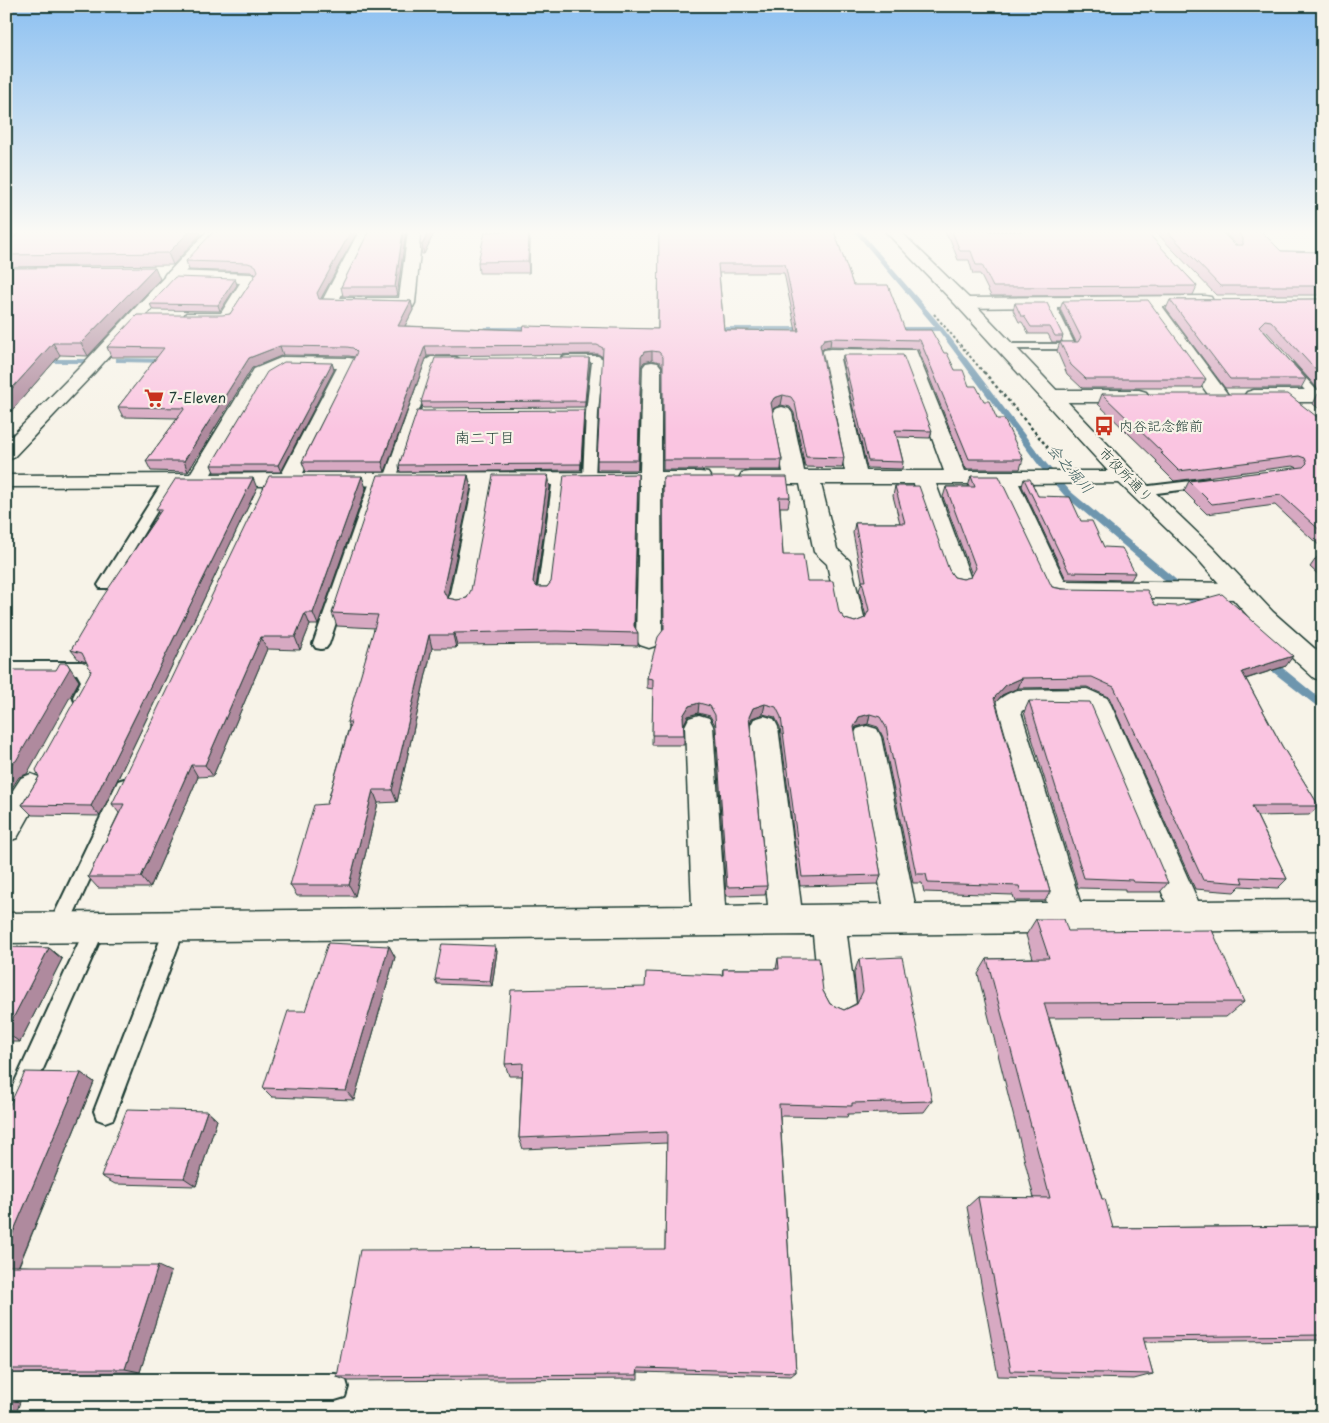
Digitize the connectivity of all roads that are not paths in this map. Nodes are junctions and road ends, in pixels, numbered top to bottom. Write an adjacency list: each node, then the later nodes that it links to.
1 (149, 297): 10 (street)
2 (239, 297): 12 (street)
3 (332, 297): 4 (street)
4 (408, 297)
5 (958, 297): 9 (street, 市役所通り)
6 (1210, 297): 8 (street)
7 (1049, 302): 8 (street); 9 (street); 13 (lane)
8 (1150, 302): 20 (street)
9 (964, 303): 13 (street, 市役所通り)
10 (135, 316): 11 (street); 22 (street)
11 (153, 317)
12 (180, 317)
13 (1006, 347): 18 (street, 市役所通り)
14 (1279, 355): 20 (lane)
15 (559, 359): 25 (lane)
16 (470, 360): 32 (lane)
17 (652, 367): 26 (street)
18 (1051, 396): 19 (street); 37 (street, 市役所通り)
19 (1153, 396)
20 (1316, 402)
21 (782, 413): 27 (street)
22 (6, 454)
23 (1005, 477): 30 (street); 37 (street); 41 (street)
24 (559, 478): 25 (street); 33 (street); 42 (lane)
25 (589, 478): 26 (street)
26 (650, 478): 27 (street); 45 (street)
27 (802, 478): 28 (street); 44 (street)
28 (857, 478): 29 (street); 30 (street)
29 (923, 478): 30 (street); 39 (street)
30 (957, 478)
31 (197, 479): 34 (street); 38 (street); 38 (street)
32 (384, 479): 33 (street); 38 (street); 46 (lane)
33 (485, 479): 43 (street)
34 (170, 480): 35 (street); 40 (lane)
35 (6, 481)
36 (1217, 482): 37 (lane)
37 (1133, 484): 41 (street, 市役所通り)
38 (274, 485)
39 (959, 579)
40 (105, 585)
41 (1239, 591): 48 (street, 市役所通り)
42 (544, 595)
43 (460, 603)
44 (852, 621)
45 (649, 639)
46 (321, 644)
47 (6, 668): 49 (lane)
48 (1323, 671)
49 (72, 713)
50 (699, 726): 61 (street)
51 (764, 727): 62 (street)
52 (867, 737): 60 (street)
53 (130, 775): 65 (lane)
54 (36, 778): 55 (street)
55 (6, 830)
56 (1323, 915): 57 (street)
57 (1188, 916): 58 (street); 58 (street)
58 (1068, 917): 60 (street)
59 (828, 919): 60 (street); 62 (street); 67 (street)
60 (902, 919)
61 (709, 920): 62 (street); 64 (street)
62 (786, 920)
63 (96, 926): 64 (street); 65 (street); 69 (lane)
64 (176, 926): 68 (lane)
65 (58, 927): 66 (street)
66 (6, 928)
67 (838, 1004)
68 (105, 1111)
69 (6, 1127)
70 (6, 1387): 71 (lane)
71 (335, 1387)

